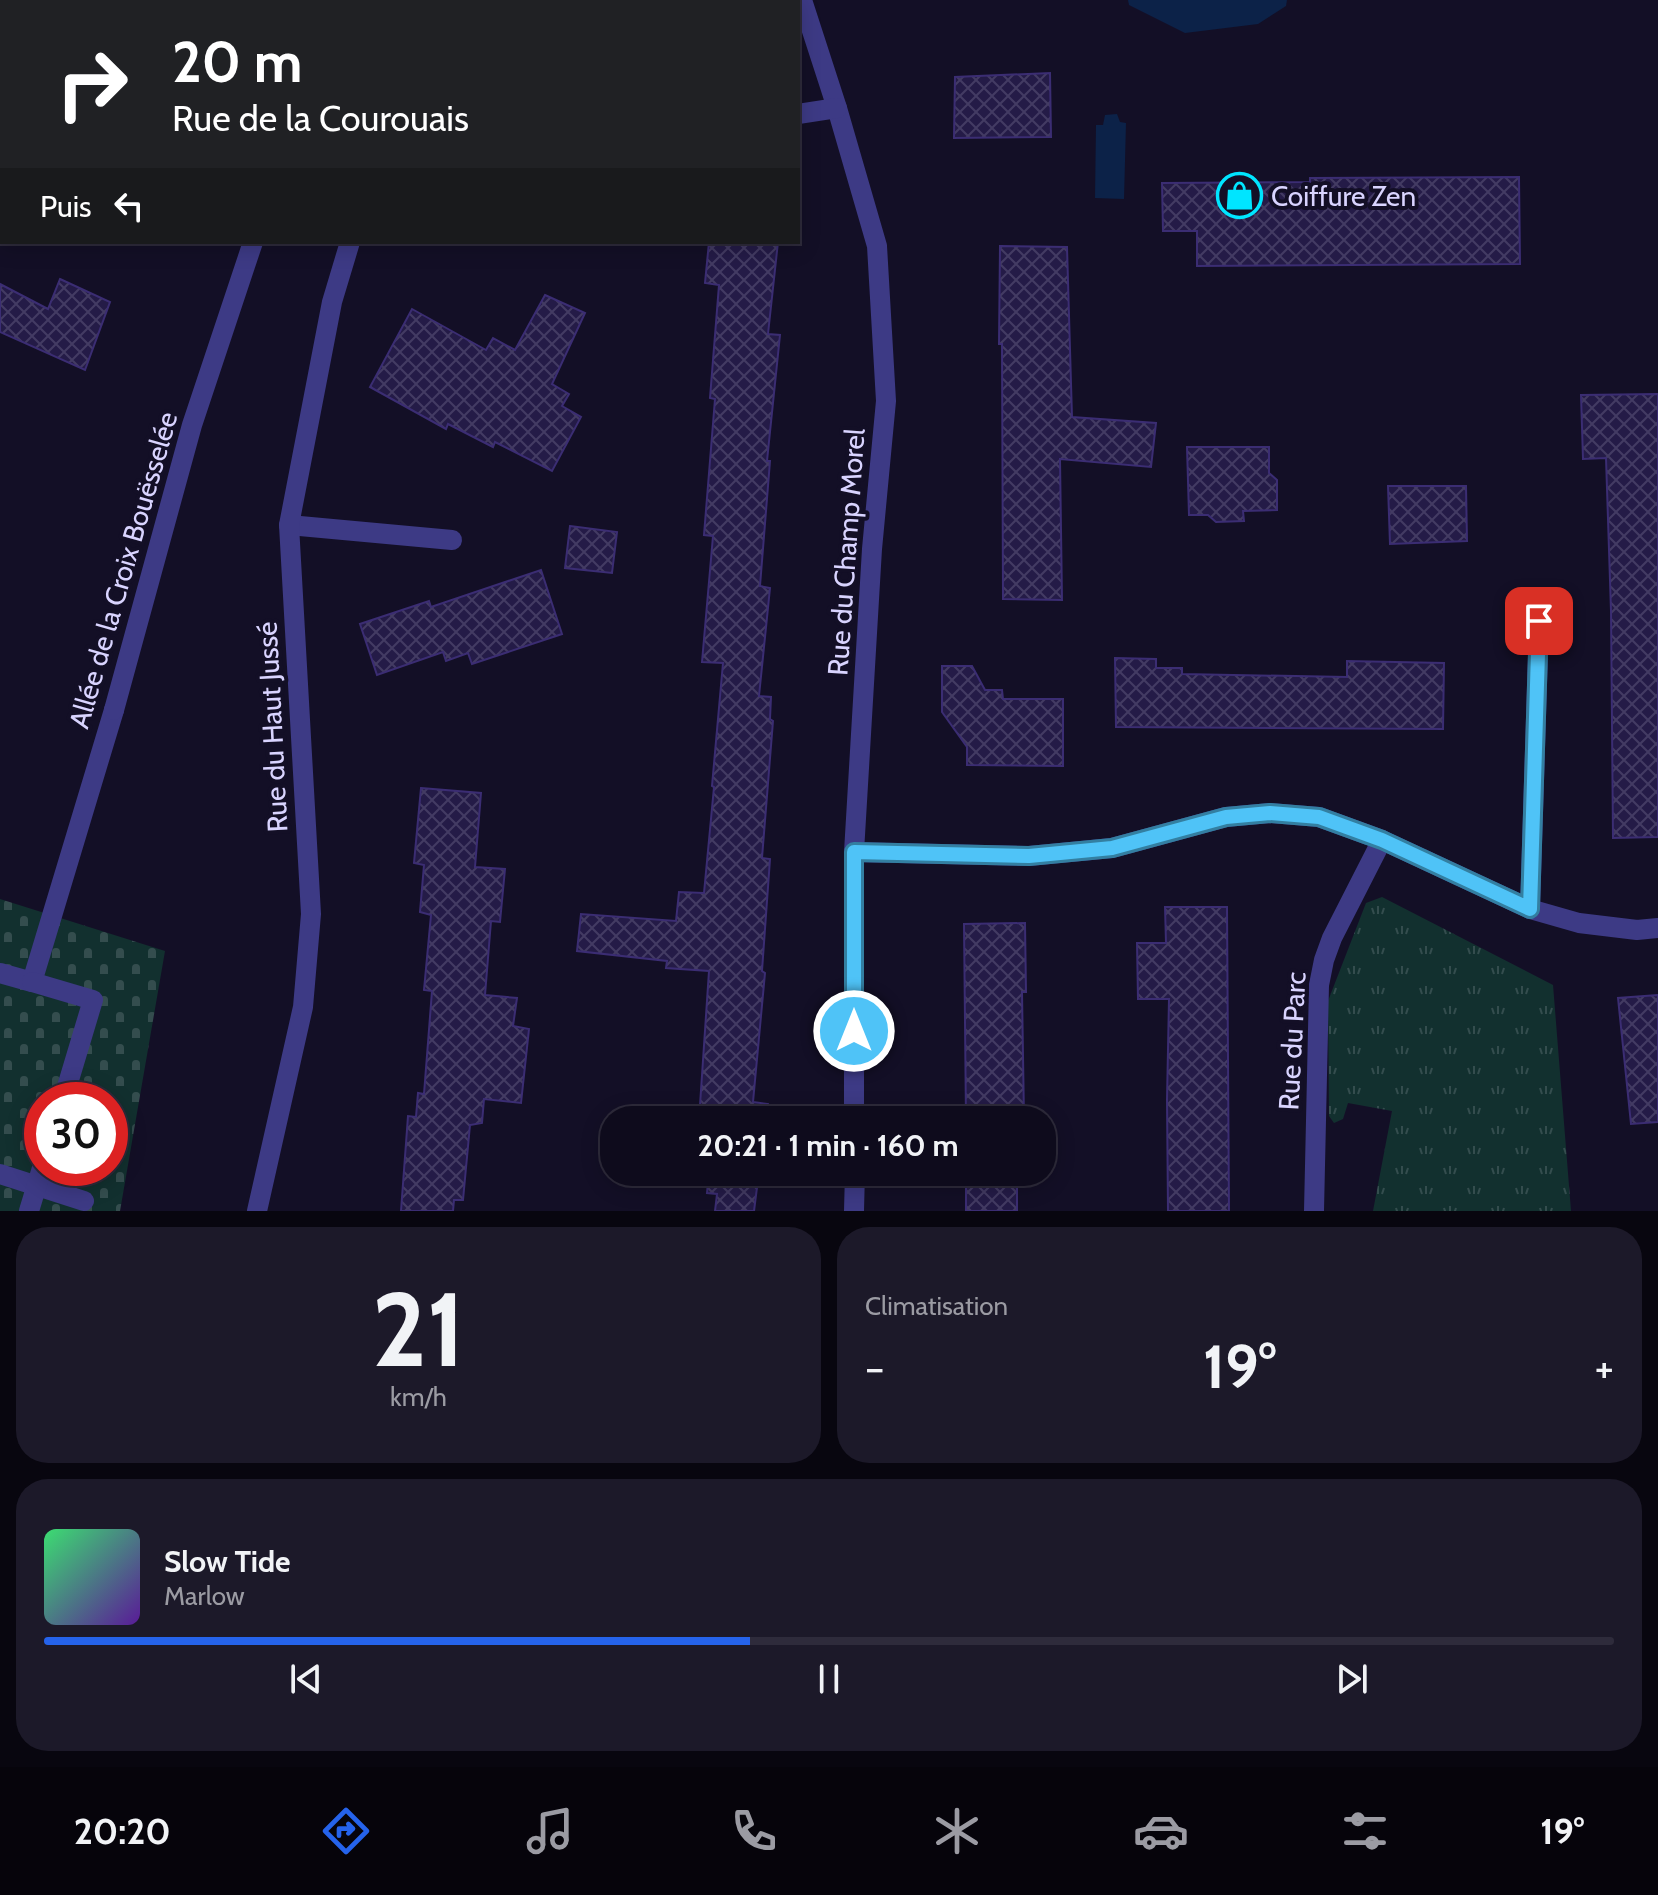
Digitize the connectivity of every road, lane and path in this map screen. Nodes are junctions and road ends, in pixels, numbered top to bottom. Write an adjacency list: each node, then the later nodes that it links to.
1 (802, 0): 2 (street, Rue du Champ Morel)
2 (837, 108): 3 (street); 10 (street, Rue du Champ Morel)
3 (800, 114)
4 (252, 244): 14 (street, Allée de la Croix Bouësselée)
5 (349, 244): 6 (street, Rue du Haut Jussé)
6 (289, 525): 7 (street); 24 (street, Rue du Haut Jussé)
7 (452, 540)
8 (1539, 621): 11 (street)
9 (1382, 840): 10 (street); 11 (street); 26 (street, Rue du Parc)
10 (854, 852): 16 (street, Rue du Champ Morel)
11 (1530, 909): 12 (street)
12 (1658, 928)
13 (0, 973): 14 (street)
14 (32, 982): 15 (street)
15 (68, 1082)
16 (854, 1106)
17 (0, 1174): 18 (street)
18 (24, 1176)
19 (36, 1186): 23 (street)
20 (56, 1186): 22 (street)
21 (855, 1186): 25 (street)
22 (84, 1201)
23 (29, 1211)
24 (257, 1211)
25 (854, 1211)
26 (1314, 1211)

